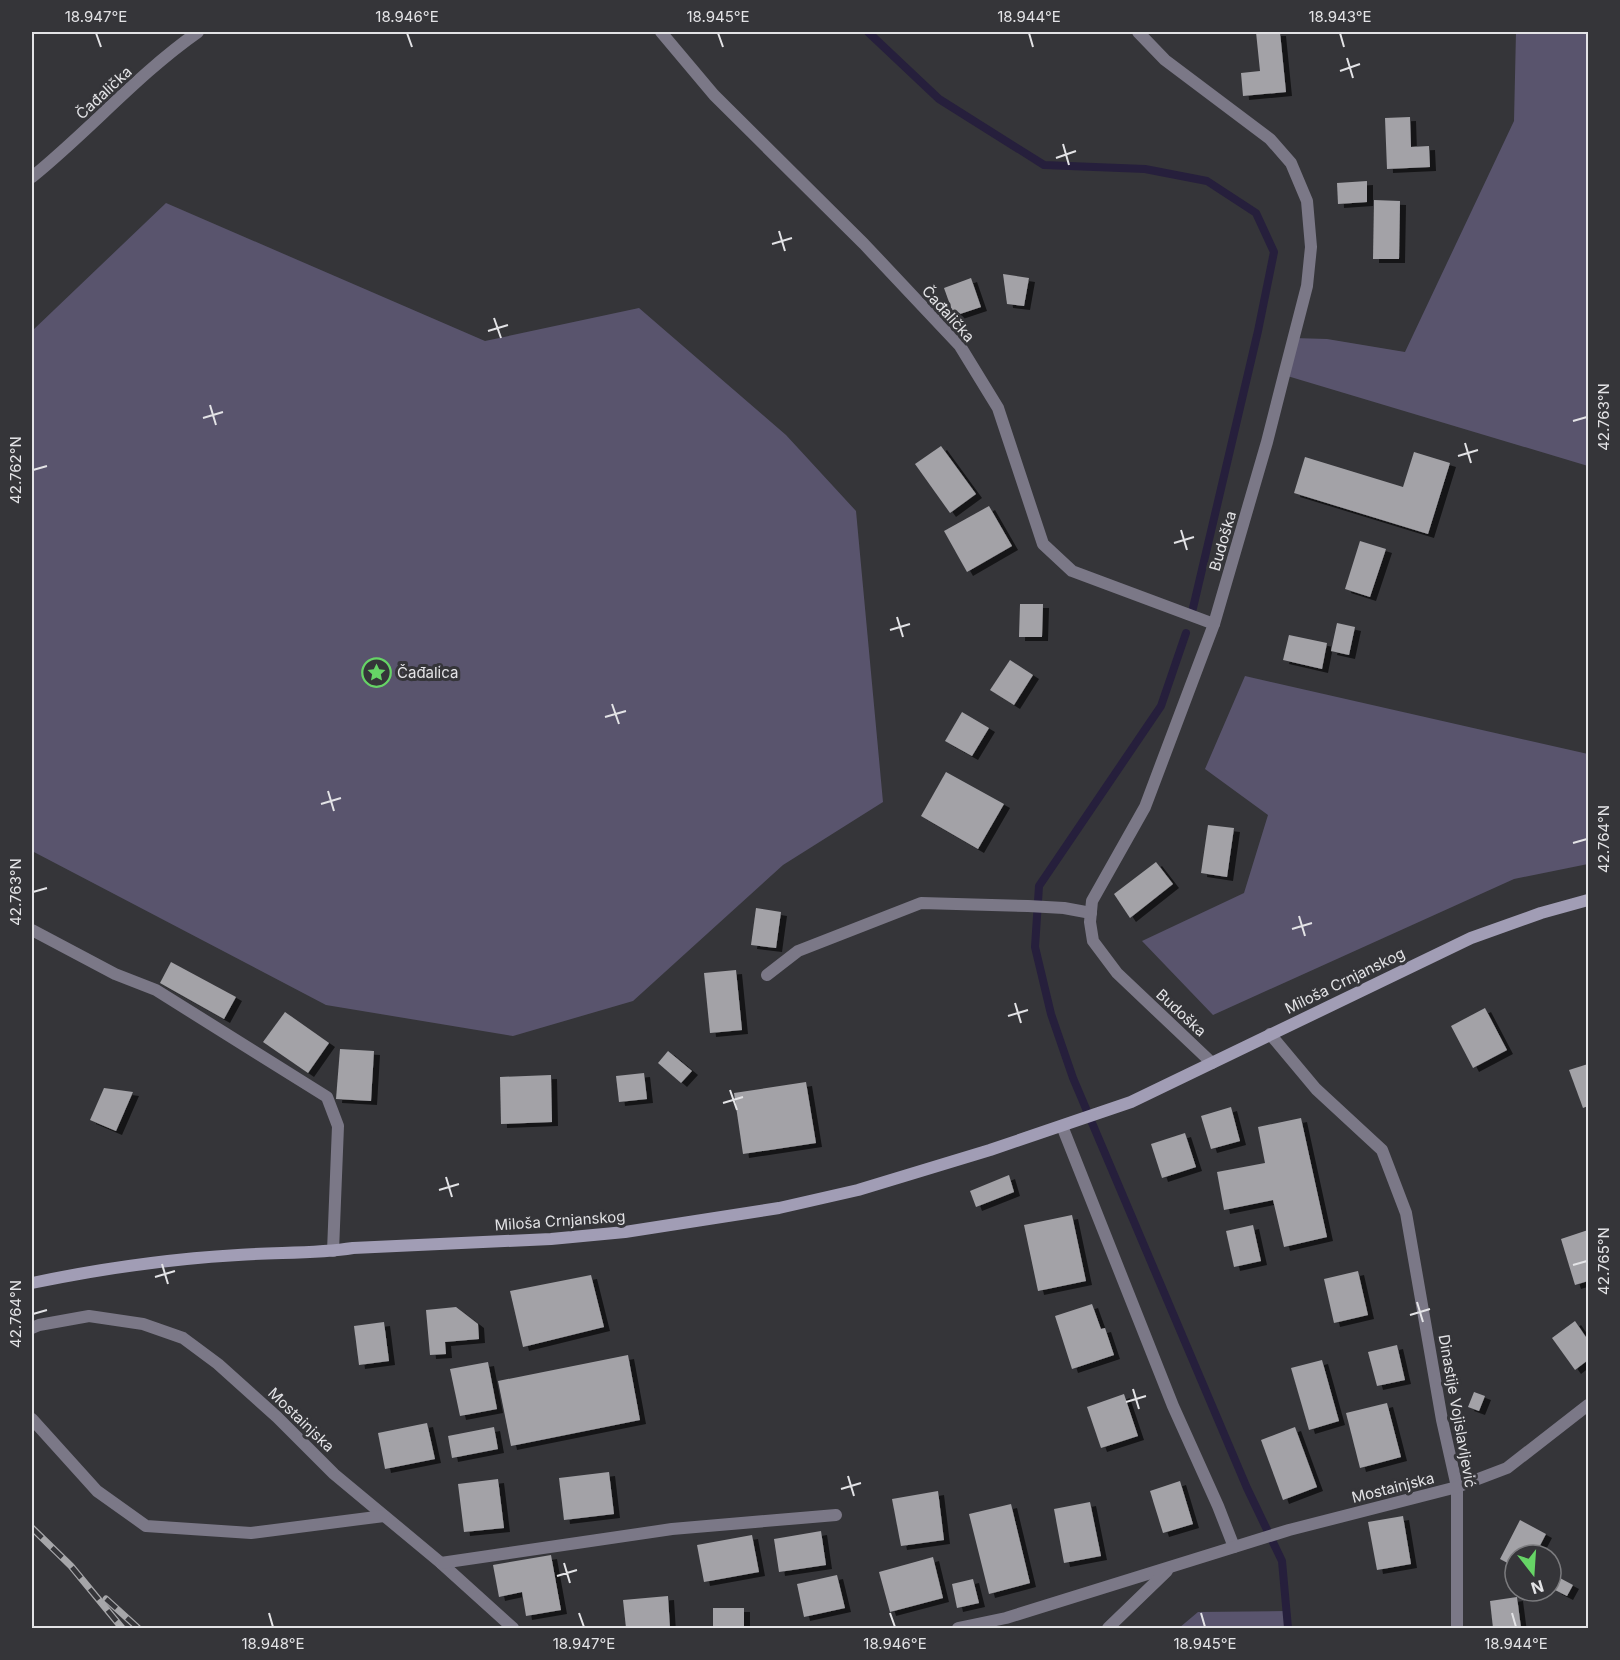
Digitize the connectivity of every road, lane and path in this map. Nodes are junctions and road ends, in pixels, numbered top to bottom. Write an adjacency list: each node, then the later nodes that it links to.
1 (198, 32): 4 (street, Čađalička)
2 (661, 32): 5 (street, Čađalička)
3 (1138, 32): 5 (street, Budoška)
4 (32, 177)
5 (1214, 624): 7 (street, Budoška)
6 (1588, 900): 10 (main road, Miloša Crnjanskog)
7 (1091, 913): 9 (street); 11 (street, Budoška)
8 (32, 930): 13 (street)
9 (767, 975)
10 (1270, 1034): 11 (main road, Miloša Crnjanskog); 18 (street, Dinastije Vojislavljević)
11 (1212, 1063): 12 (main road, Miloša Crnjanskog)
12 (1062, 1126): 13 (main road, Miloša Crnjanskog); 21 (street)
13 (333, 1251): 14 (main road, Miloša Crnjanskog)
14 (32, 1283)
15 (32, 1328): 20 (street, Mostainjska)
16 (1588, 1406): 18 (street, Mostainjska)
17 (32, 1419): 20 (street)
18 (1457, 1487): 21 (street, Mostainjska); 27 (street, Dinastije Vojislavljević)
19 (836, 1515): 22 (street)
20 (384, 1516): 22 (street, Mostainjska)
21 (1239, 1546): 23 (street)
22 (441, 1563): 24 (street, Mostainjska)
23 (1170, 1568): 25 (street); 26 (street)
24 (513, 1629)
25 (958, 1629)
26 (1108, 1629)
27 (1457, 1629)

